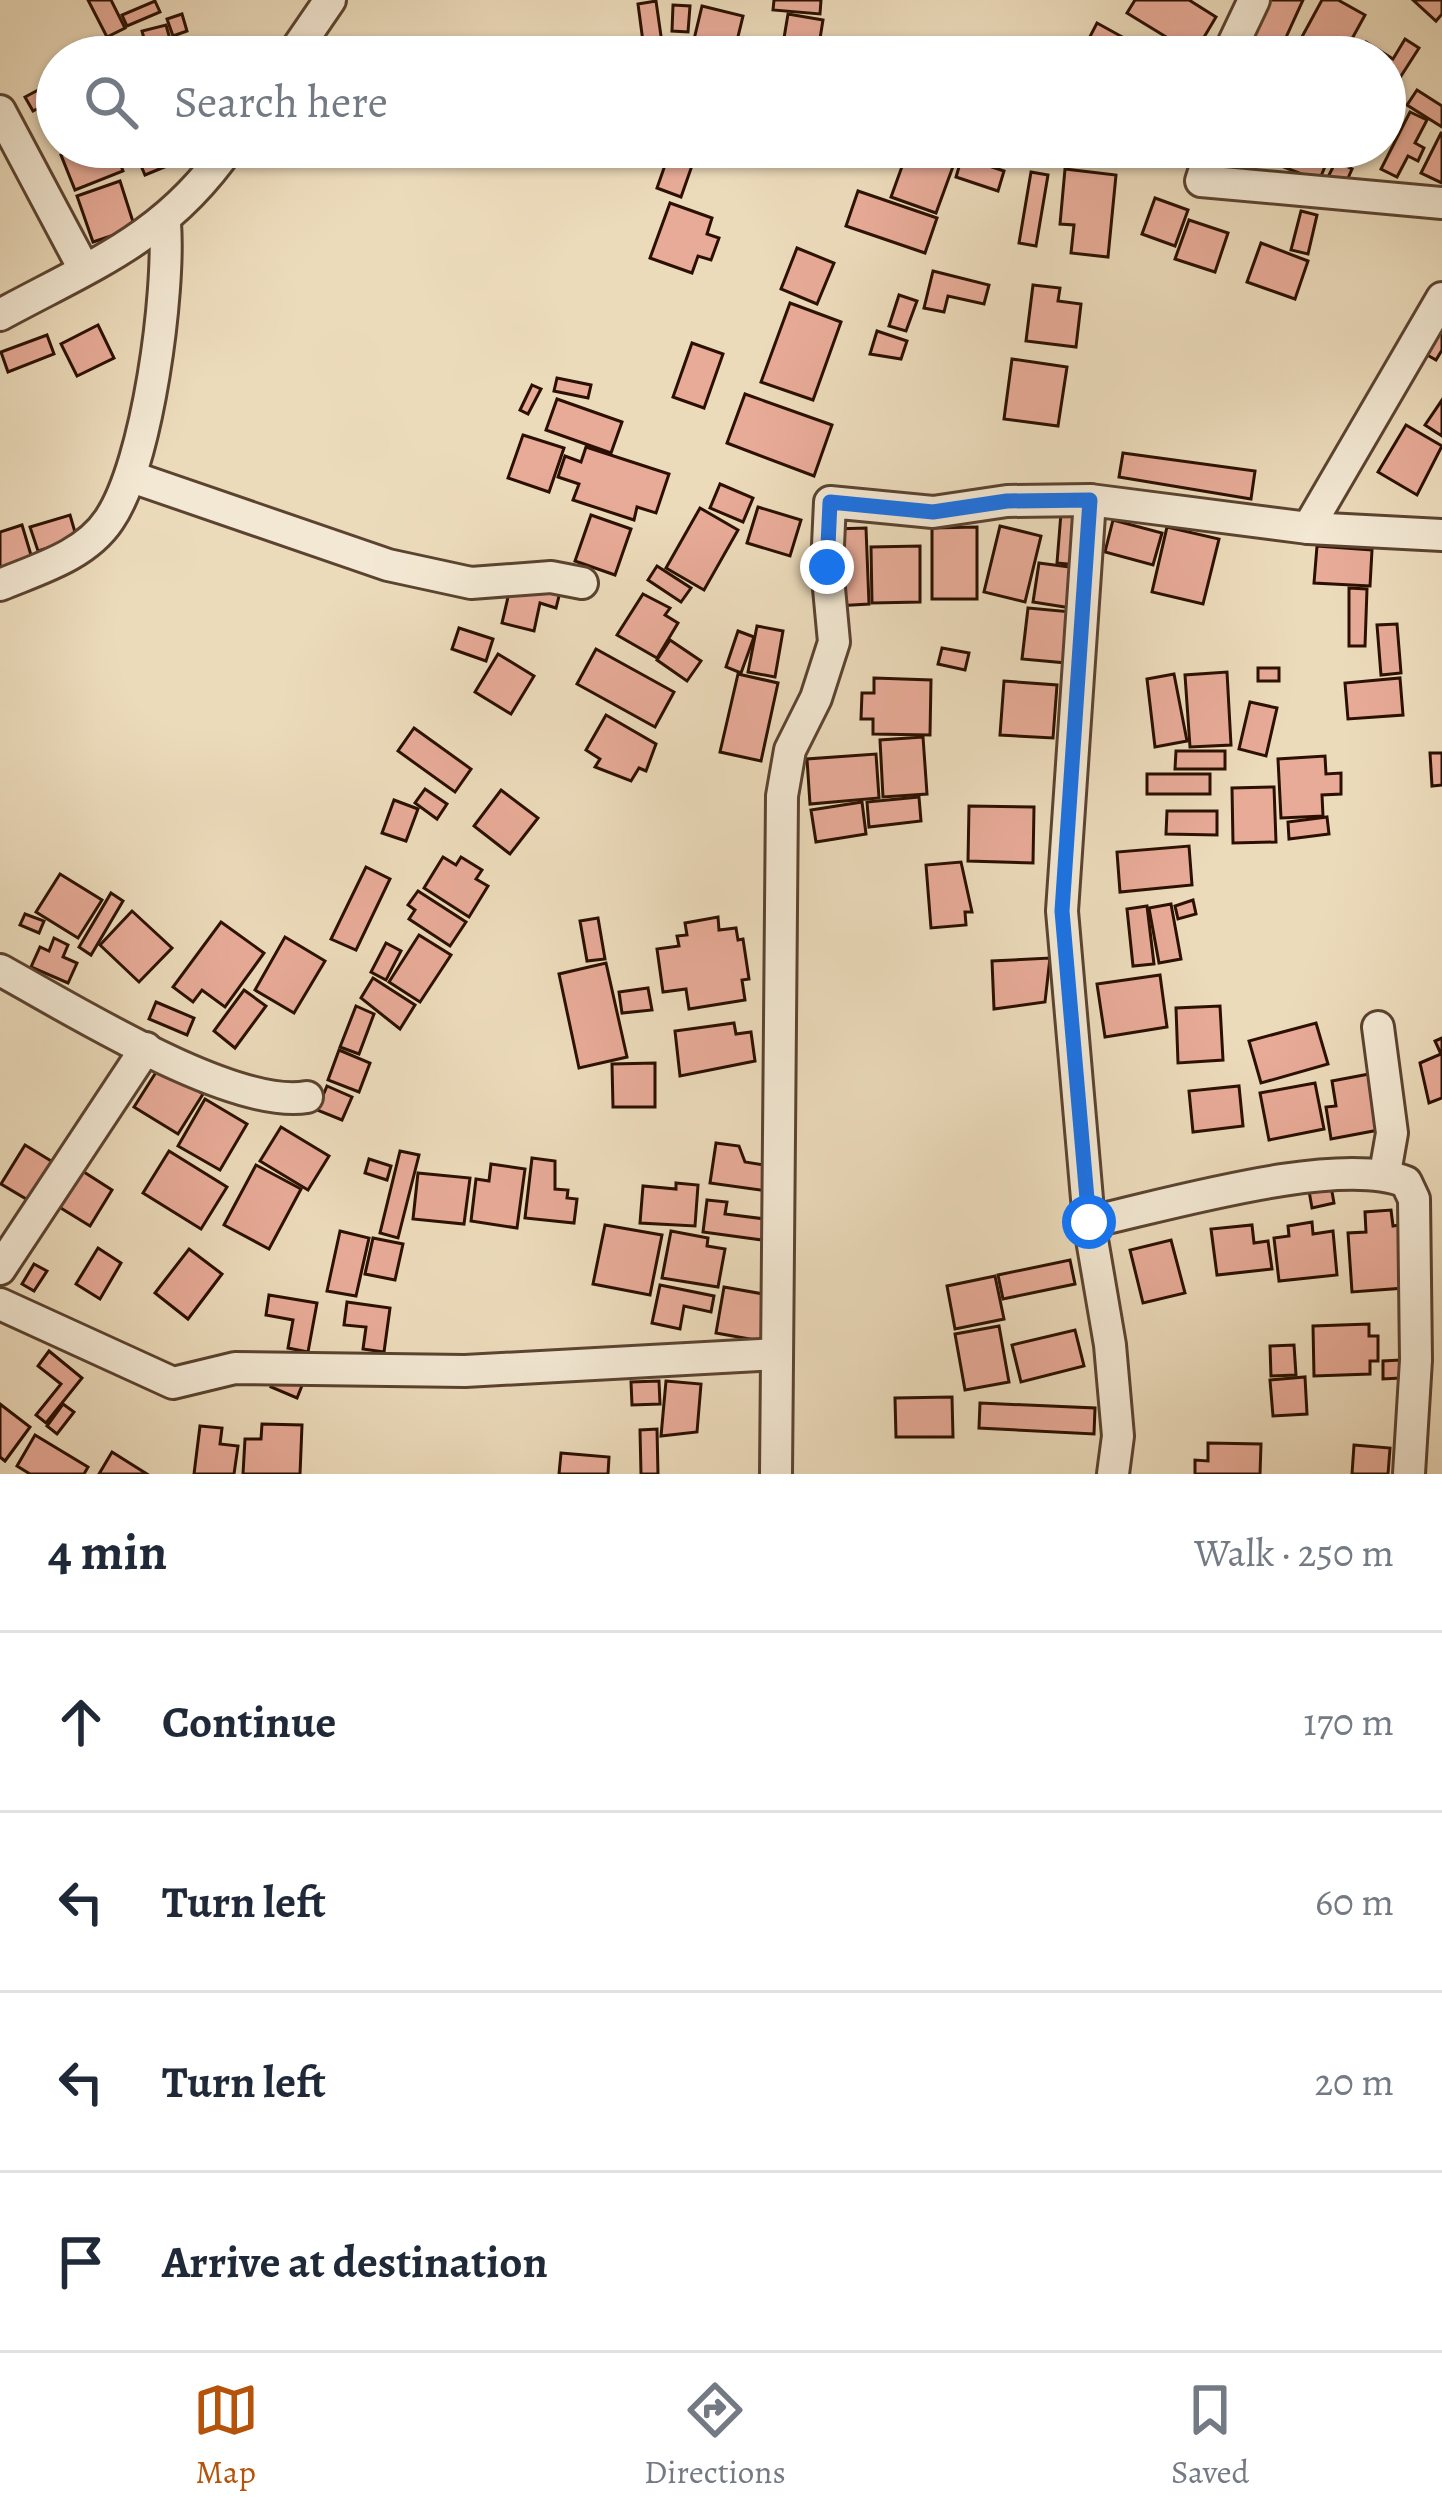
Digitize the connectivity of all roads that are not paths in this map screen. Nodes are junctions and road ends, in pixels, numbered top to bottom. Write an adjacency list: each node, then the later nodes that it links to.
1 (330, 0): 3 (street)
2 (1254, 0): 4 (street)
3 (305, 36)
4 (1237, 36)
5 (0, 112): 10 (street)
6 (214, 168): 9 (street)
7 (1206, 168): 8 (street)
8 (1442, 202)
9 (165, 223): 10 (street); 13 (street)
10 (84, 269): 12 (street)
11 (1442, 298): 15 (street)
12 (0, 315)
13 (132, 477): 17 (street); 18 (street)
14 (1090, 500): 15 (street); 24 (street); 27 (street)
15 (1308, 528): 16 (street)
16 (1442, 535)
17 (582, 583)
18 (0, 585)
19 (0, 970): 21 (street)
20 (1378, 1027): 23 (street)
21 (146, 1048): 22 (street); 25 (street)
22 (307, 1097)
23 (1384, 1173): 24 (street); 30 (street)
24 (1089, 1222): 29 (street)
25 (0, 1269)
26 (0, 1304): 27 (street)
27 (777, 1354): 28 (street)
28 (776, 1474)
29 (1113, 1474)
30 (1409, 1474)

